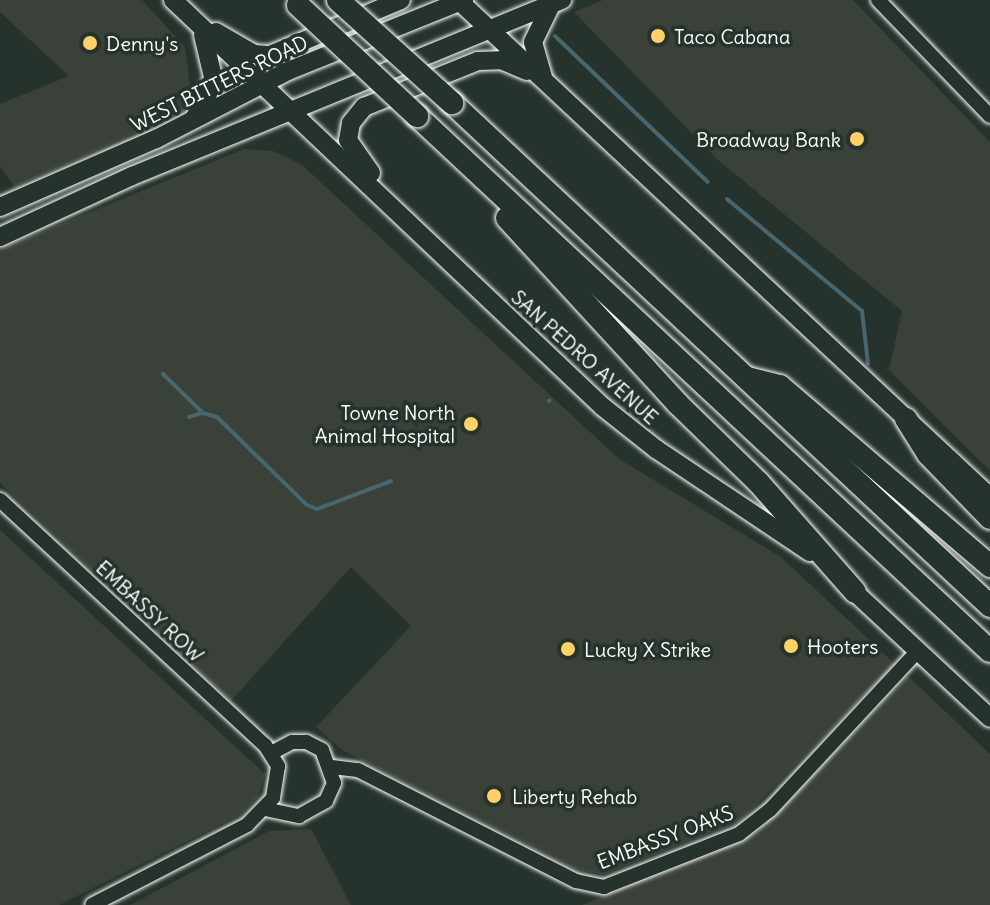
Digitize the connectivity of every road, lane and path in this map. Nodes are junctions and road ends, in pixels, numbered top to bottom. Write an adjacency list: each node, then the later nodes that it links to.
1 (338, 0): 18 (highway, bridge)
2 (401, 0): 7 (main road)
3 (878, 0): 12 (street)
4 (460, 1): 8 (main road); 10 (main road, WEST BITTERS ROAD)
5 (296, 2): 14 (highway, bridge)
6 (556, 2): 8 (main road); 9 (main road)
7 (180, 7): 10 (main road, SAN PEDRO AVENUE); 13 (main road)
8 (489, 29): 9 (main road); 11 (main road)
9 (544, 79): 15 (main road); 19 (main road)
10 (261, 86): 11 (main road, SAN PEDRO AVENUE); 13 (main road, WEST BITTERS ROAD)
11 (288, 111): 15 (main road, SAN PEDRO AVENUE); 17 (main road)
12 (990, 116)
13 (188, 123): 16 (main road, WEST BITTERS ROAD)
14 (448, 146): 24 (highway); 27 (highway)
15 (383, 200): 24 (main road, SAN PEDRO AVENUE)
16 (0, 207)
17 (0, 237)
18 (746, 377): 23 (highway); 25 (highway)
19 (906, 419): 20 (main road); 22 (highway)
20 (988, 495)
21 (0, 500): 29 (street, EMBASSY ROW)
22 (990, 518)
23 (990, 566)
24 (855, 592): 26 (main road, SAN PEDRO AVENUE)
25 (990, 606)
26 (918, 651): 28 (main road, SAN PEDRO AVENUE); 30 (street, EMBASSY OAKS)
27 (990, 651)
28 (990, 718)
29 (271, 753): 30 (street, EMBASSY OAKS); 31 (street)
30 (332, 767): 31 (street)
31 (265, 809): 32 (street)
32 (92, 905)

